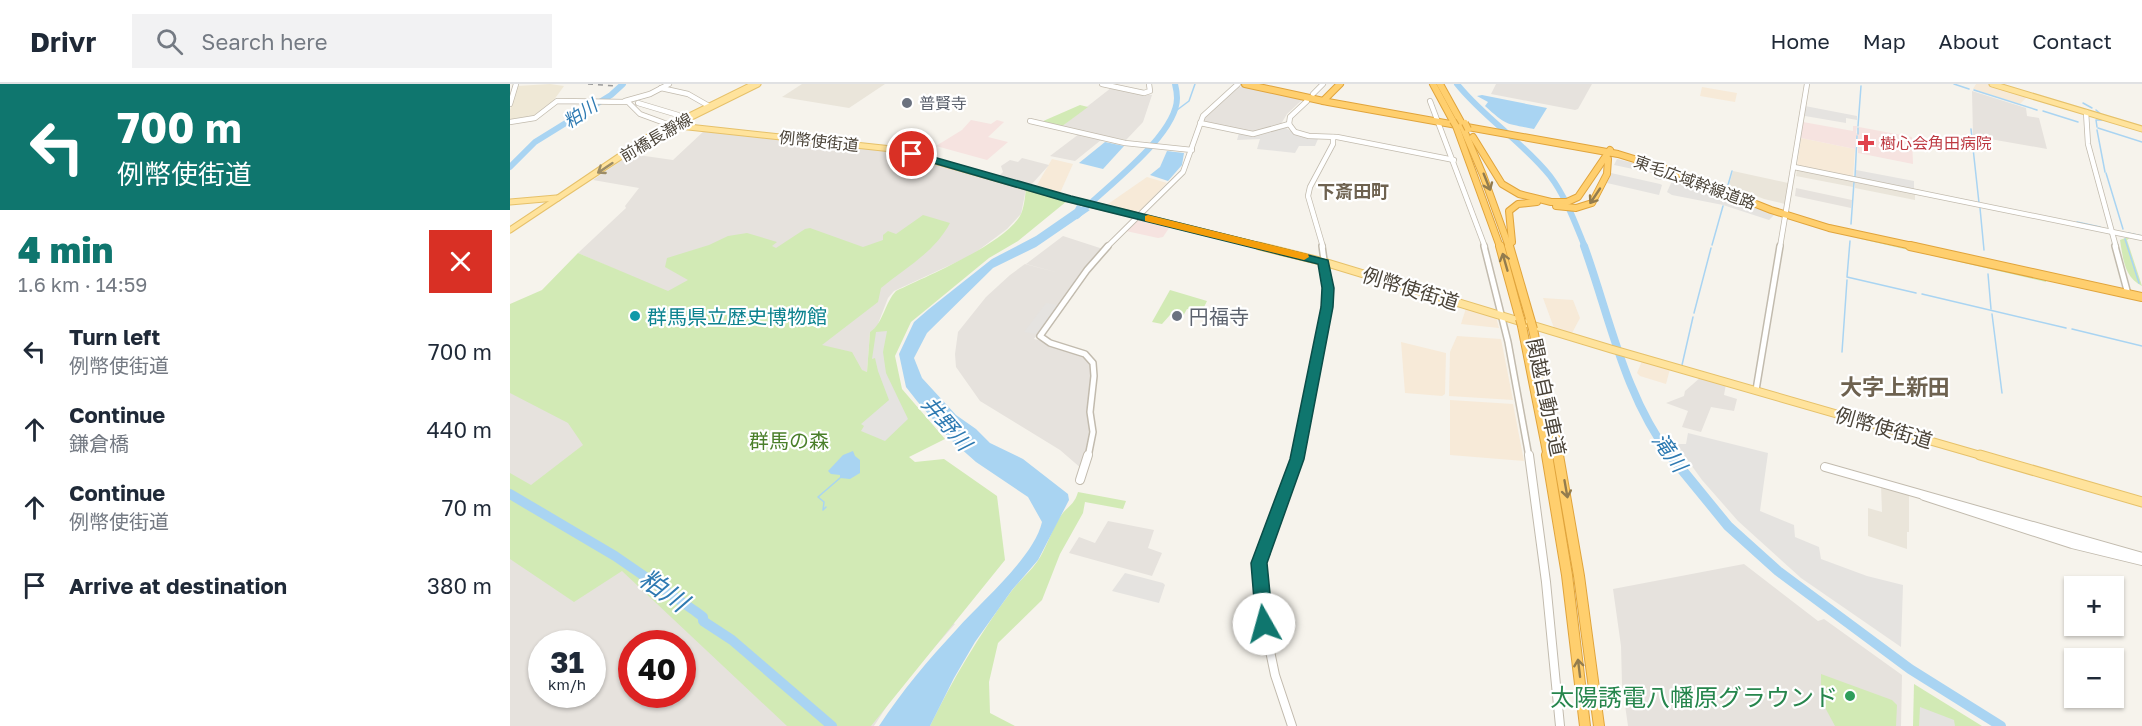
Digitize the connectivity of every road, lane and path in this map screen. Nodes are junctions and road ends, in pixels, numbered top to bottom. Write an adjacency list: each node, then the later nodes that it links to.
1 (516, 84): 24 (street)
2 (669, 84): 17 (street)
3 (756, 84): 25 (main road, 前橋長瀞線); 34 (main road, 前橋長瀞線)
4 (1102, 84): 5 (street)
5 (1149, 84)
6 (1238, 84): 31 (street)
7 (1245, 84): 19 (highway, 東毛広域幹線道路)
8 (1256, 84): 19 (highway, 東毛広域幹線道路)
9 (1323, 84): 18 (street)
10 (1333, 84): 19 (highway)
11 (1340, 84): 19 (highway)
12 (1427, 84): 32 (highway)
13 (1433, 84): 32 (highway, 関越自動車道)
14 (1440, 84): 32 (highway)
15 (1807, 84): 41 (street)
16 (1992, 84): 26 (main road)
17 (661, 88): 22 (street); 25 (street)
18 (1313, 94)
19 (1324, 99): 28 (highway, 東毛広域幹線道路)
20 (1307, 101): 33 (street)
21 (1430, 101): 28 (street)
22 (625, 102): 29 (street); 34 (street)
23 (638, 103): 27 (street)
24 (510, 104)
25 (710, 106): 34 (main road, 前橋長瀞線)
26 (2086, 112): 35 (main road); 48 (street)
27 (678, 115)
28 (1439, 121): 36 (highway, 東毛広域幹線道路); 40 (street)
29 (510, 122)
30 (1029, 122): 38 (street)
31 (1200, 123): 33 (street); 38 (street)
32 (1459, 123): 44 (highway); 50 (highway, 関越自動車道, one-way to 50); 55 (highway, 関越自動車道, one-way to 32)
33 (1289, 124): 37 (street)
34 (671, 125): 42 (main road, 前橋長瀞線); 46 (main road, 例幣使街道)
35 (2142, 129)
36 (1510, 133): 39 (highway, 東毛広域幹線道路)
37 (1333, 137): 40 (street); 51 (street)
38 (1192, 150): 46 (street)
39 (1609, 151): 44 (highway); 44 (highway, one-way to 44); 45 (highway, 東毛広域幹線道路)
40 (1454, 160): 54 (street)
41 (1794, 167): 45 (street); 48 (street)
42 (558, 198): 43 (main road); 47 (main road, 前橋長瀞線)
43 (510, 202)
44 (1559, 205): 50 (highway)
45 (1787, 214): 52 (highway, 東毛広域幹線道路); 56 (street)
46 (1138, 216): 51 (main road, 例幣使街道); 58 (street)
47 (510, 230)
48 (2112, 232): 49 (street); 52 (street)
49 (2142, 238)
50 (1514, 260): 55 (highway, 関越自動車道)
51 (1324, 262): 54 (main road, 例幣使街道); 63 (street)
52 (2128, 292): 53 (highway, 東毛広域幹線道路)
53 (2142, 296)
54 (1502, 316): 56 (main road, 例幣使街道); 64 (street)
55 (1526, 324): 65 (highway, 関越自動車道, one-way to 55); 66 (highway, 関越自動車道, one-way to 66)
56 (1756, 390): 60 (main road, 例幣使街道)
57 (1825, 466): 59 (street)
58 (1080, 480)
59 (1918, 493): 61 (street); 62 (street)
60 (2142, 502)
61 (2142, 557)
62 (2142, 561)
63 (1292, 726)
64 (1560, 726)
65 (1585, 726)
66 (1599, 726)

